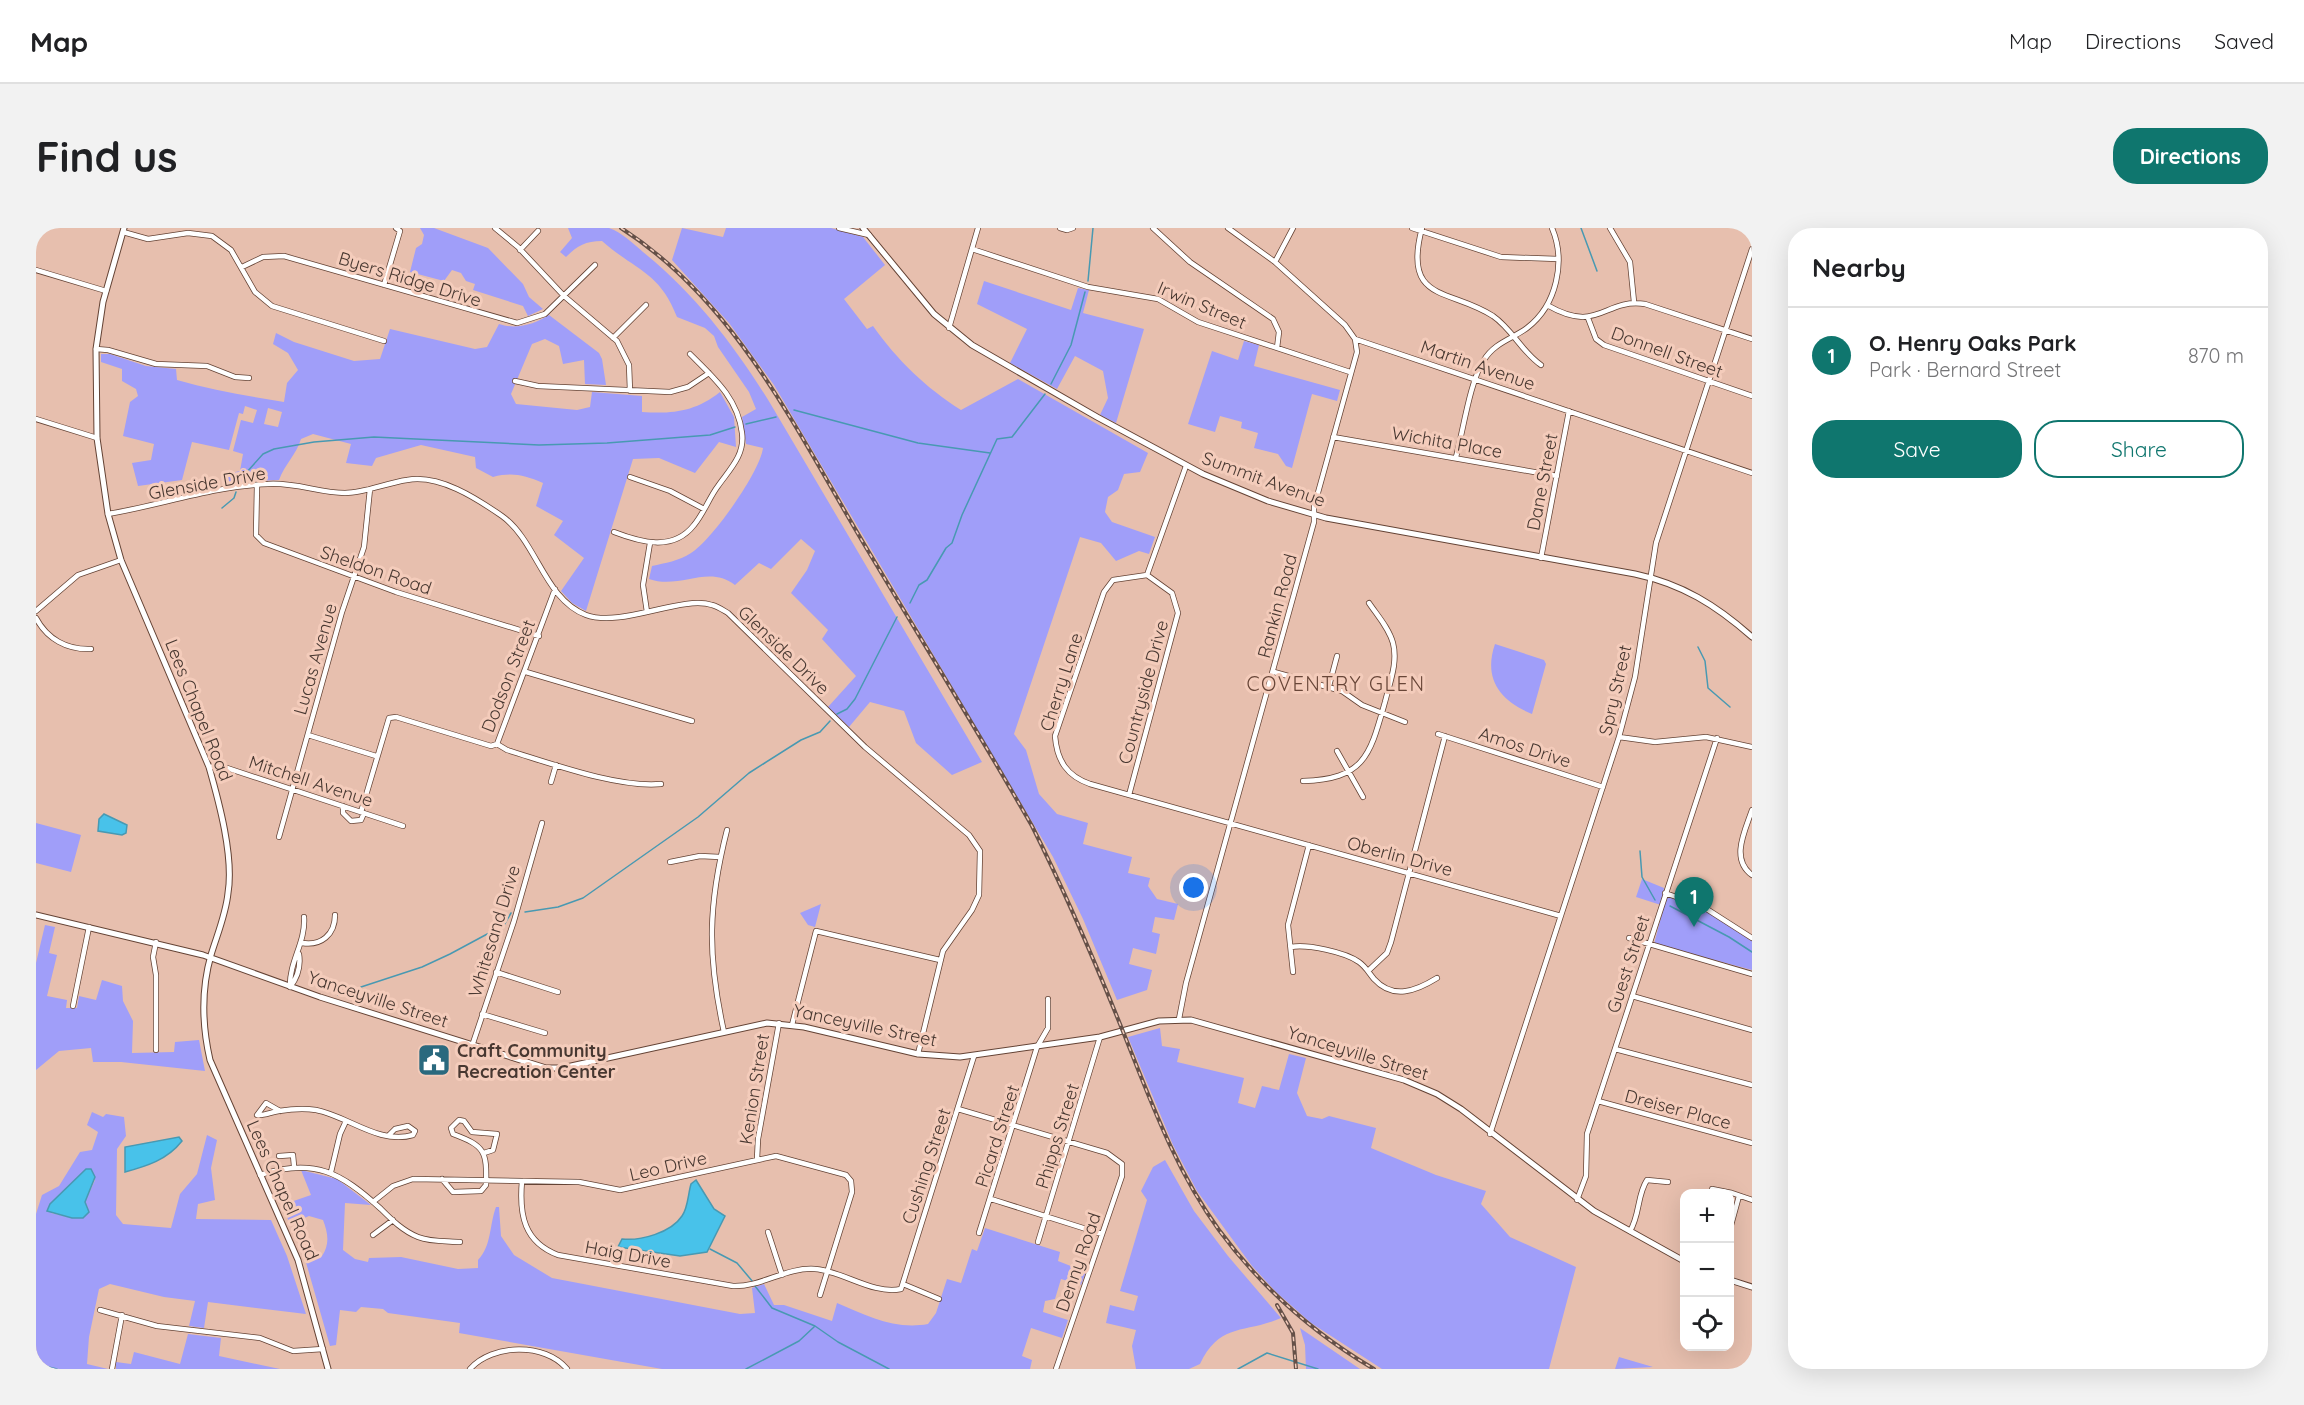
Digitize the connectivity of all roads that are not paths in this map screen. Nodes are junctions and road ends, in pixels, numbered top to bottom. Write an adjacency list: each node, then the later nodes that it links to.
1 (396, 228): 26 (street)
2 (495, 228): 20 (street)
3 (839, 228): 17 (street)
4 (863, 228): 17 (main road, Summit Avenue)
5 (978, 228): 18 (street)
6 (1060, 228): 7 (street)
7 (1073, 228)
8 (1153, 228): 40 (street)
9 (1228, 228): 22 (street)
10 (1293, 228): 22 (street)
11 (1412, 228): 15 (street)
12 (1552, 228): 21 (street)
13 (1610, 228): 29 (street)
14 (123, 230): 24 (street); 27 (main road, Lees Chapel Road)
15 (1422, 230): 21 (street); 35 (street)
16 (538, 231): 20 (street)
17 (869, 236): 33 (main road, Summit Avenue)
18 (972, 249): 33 (street); 40 (street, Irwin Street)
19 (1752, 249): 34 (street, Spry Street)
20 (520, 250): 28 (street)
21 (1558, 259): 31 (street)
22 (1275, 261): 37 (street)
23 (595, 266): 28 (street, Byers Ridge Drive)
24 (242, 267): 26 (street, Byers Ridge Drive); 39 (street)
25 (36, 270): 27 (street)
26 (384, 285): 28 (street, Byers Ridge Drive)
27 (106, 291): 41 (main road, Lees Chapel Road)
28 (564, 296): 36 (street)
29 (1634, 302): 32 (street); 34 (street)
30 (646, 305): 36 (street)
31 (1547, 305): 32 (street); 35 (street)
32 (1588, 318): 49 (street, Donnell Street)
33 (949, 328): 58 (main road, Summit Avenue)
34 (1727, 331): 38 (street); 49 (street, Spry Street)
35 (1513, 337): 43 (street); 47 (street)
36 (613, 338): 50 (street)
37 (1355, 339): 44 (street, Rankin Road); 47 (street, Martin Avenue)
38 (1752, 339)
39 (384, 341)
40 (1277, 348): 44 (street, Irwin Street)
41 (96, 349): 46 (street); 55 (main road, Lees Chapel Road)
42 (690, 354): 45 (street)
43 (1541, 365)
44 (1350, 372): 54 (street, Rankin Road)
45 (709, 373): 50 (street); 64 (street)
46 (249, 378)
47 (1476, 379): 52 (street, Martin Avenue); 57 (street)
48 (515, 381): 50 (street)
49 (1710, 382): 51 (street, Donnell Street); 56 (street, Spry Street)
50 (630, 391)
51 (1752, 396)
52 (1569, 411): 56 (street, Martin Avenue); 60 (street, Dane Street)
53 (36, 419): 55 (street)
54 (1333, 437): 57 (street, Wichita Place); 66 (street, Rankin Road)
55 (97, 438): 65 (main road, Lees Chapel Road)
56 (1687, 451): 59 (street, Martin Avenue); 73 (street, Spry Street)
57 (1456, 457): 60 (street, Wichita Place)
58 (1186, 466): 66 (main road, Summit Avenue); 71 (street)
59 (1752, 473)
60 (1557, 476): 69 (street, Dane Street)
61 (630, 477): 64 (street)
62 (256, 485): 63 (street, Glenside Drive); 65 (street, Glenside Drive); 72 (street, Sheldon Road)
63 (370, 489): 72 (street, Lucas Avenue); 74 (street, Glenside Drive)
64 (704, 508): 68 (street)
65 (108, 514): 70 (main road, Lees Chapel Road)
66 (1315, 516): 69 (main road, Summit Avenue); 84 (street, Rankin Road)
67 (614, 532): 68 (street)
68 (650, 543): 77 (street)
69 (1541, 558): 73 (main road, Summit Avenue)
70 (121, 560): 76 (street); 99 (main road, Lees Chapel Road)
71 (1147, 575): 106 (street, Countryside Drive); 106 (street, Cherry Lane)
72 (353, 577): 79 (street, Sheldon Road); 90 (street, Lucas Avenue)
73 (1650, 577): 80 (main road, Summit Avenue); 92 (street, Spry Street)
74 (555, 588): 77 (street, Glenside Drive); 79 (street, Dodson Street)
75 (1369, 603): 86 (street)
76 (36, 611)
77 (647, 612): 135 (street, Glenside Drive)
78 (36, 618): 81 (street)
79 (539, 636): 83 (street, Dodson Street)
80 (1752, 637)
81 (92, 649)
82 (1337, 656): 85 (street)
83 (526, 672): 87 (street); 94 (street, Dodson Street)
84 (1274, 672): 85 (street); 113 (street, Rankin Road)
85 (1329, 686): 86 (street)
86 (1382, 714): 88 (street); 100 (street)
87 (692, 722)
88 (1404, 722)
89 (1438, 734): 91 (street, Amos Drive)
90 (308, 735): 97 (street); 105 (street, Lucas Avenue)
91 (1445, 736): 104 (street, Amos Drive); 120 (street)
92 (1619, 737): 93 (street); 104 (street, Spry Street)
93 (1717, 738): 95 (street); 122 (street, Guest Street)
94 (497, 744): 97 (street, Dodson Street); 98 (street)
95 (1752, 747)
96 (1337, 751): 100 (street)
97 (376, 756): 110 (street, Dodson Street)
98 (556, 765): 102 (street); 103 (street)
99 (208, 767): 105 (street, Mitchell Avenue); 134 (main road, Lees Chapel Road)
100 (1348, 773): 101 (street); 107 (street)
101 (1303, 781)
102 (551, 783)
103 (661, 784)
104 (1603, 787): 126 (street, Spry Street)
105 (293, 789): 108 (street, Mitchell Avenue); 116 (street, Lucas Avenue)
106 (1129, 795): 113 (street, Cherry Lane)
107 (1363, 797)
108 (343, 806): 110 (street, Mitchell Avenue); 110 (street)
109 (1752, 810): 111 (street)
110 (362, 813): 114 (street, Mitchell Avenue)
111 (1750, 821): 121 (street)
112 (542, 823): 137 (street, Whitesand Drive)
113 (1231, 823): 117 (street, Oberlin Drive); 147 (street, Rankin Road)
114 (403, 826)
115 (727, 830): 118 (street)
116 (279, 837)
117 (1309, 845): 120 (street, Oberlin Drive); 133 (street)
118 (720, 857): 119 (street); 151 (street)
119 (670, 862)
120 (1409, 873): 126 (street, Oberlin Drive); 136 (street)
121 (1752, 875)
122 (1665, 893): 129 (street); 132 (street, Guest Street)
123 (36, 915): 127 (main road, Yanceyville Street)
124 (335, 915): 131 (street)
125 (304, 916): 131 (street)
126 (1561, 916): 167 (street, Spry Street)
127 (89, 927): 130 (main road, Yanceyville Street); 145 (street)
128 (1629, 938): 132 (street)
129 (1752, 938)
130 (156, 942): 134 (main road, Yanceyville Street); 157 (street)
131 (302, 943): 141 (street)
132 (1649, 944): 139 (street); 143 (street, Guest Street)
133 (1291, 947): 136 (street); 138 (street)
134 (210, 958): 141 (main road, Yanceyville Street); 177 (main road, Lees Chapel Road)
135 (940, 960): 149 (street); 158 (street, Glenside Drive)
136 (1368, 971): 140 (street)
137 (496, 972): 142 (street); 146 (street, Whitesand Drive)
138 (1293, 972)
139 (1752, 974)
140 (1437, 978)
141 (290, 987): 154 (main road, Yanceyville Street)
142 (558, 992)
143 (1632, 996): 150 (street); 156 (street, Guest Street)
144 (1048, 999): 155 (street, Picard Street)
145 (73, 1006)
146 (482, 1014): 152 (street); 154 (street, Whitesand Drive)
147 (1179, 1019): 153 (main road, Yanceyville Street); 167 (main road, Yanceyville Street)
148 (779, 1023): 149 (main road, Yanceyville Street); 151 (main road, Yanceyville Street); 174 (street, Kenion Street)
149 (792, 1025): 158 (main road, Yanceyville Street)
150 (1752, 1030)
151 (724, 1032): 154 (main road, Yanceyville Street)
152 (545, 1033)
153 (1100, 1037): 155 (main road, Yanceyville Street); 170 (street, Phipps Street)
154 (472, 1046)
155 (1037, 1047): 159 (main road, Yanceyville Street); 165 (street, Picard Street)
156 (1615, 1049): 160 (street); 161 (street, Guest Street)
157 (156, 1050)
158 (918, 1054): 159 (main road, Yanceyville Street)
159 (974, 1056): 162 (street, Cushing Street)
160 (1752, 1085)
161 (1598, 1101): 171 (street, Dreiser Place); 185 (street, Guest Street)
162 (958, 1109): 165 (street); 202 (street, Cushing Street)
163 (279, 1111): 163 (street); 164 (street)
164 (346, 1121): 168 (street); 176 (street)
165 (1014, 1126): 170 (street); 184 (street, Picard Street)
166 (477, 1132): 169 (street); 169 (street); 172 (street)
167 (1490, 1134): 185 (main road, Yanceyville Street)
168 (389, 1135): 168 (street)
169 (473, 1141): 172 (street)
170 (1069, 1142): 189 (street, Phipps Street); 194 (street, Denny Road)
171 (1752, 1143)
172 (484, 1154): 179 (street)
173 (279, 1156): 175 (street)
174 (757, 1159): 180 (street, Leo Drive); 199 (street, Leo Drive)
175 (294, 1166): 176 (street); 177 (street)
176 (331, 1172): 187 (street)
177 (260, 1174): 208 (main road, Lees Chapel Road)
178 (442, 1179): 179 (street, Leo Drive); 179 (street); 187 (street, Leo Drive)
179 (486, 1180): 180 (street, Leo Drive)
180 (522, 1181): 200 (street, Haig Drive)
181 (1668, 1182): 191 (street)
182 (1734, 1195): 183 (street)
183 (1739, 1196): 186 (street); 188 (street)
184 (991, 1199): 189 (street); 193 (street, Picard Street)
185 (1577, 1200): 191 (main road, Yanceyville Street)
186 (1752, 1200)
187 (374, 1202): 190 (street)
188 (1734, 1214)
189 (1046, 1216): 194 (street); 197 (street, Phipps Street)
190 (393, 1220): 195 (street); 196 (street)
191 (1630, 1231): 198 (main road, Yanceyville Street)
192 (768, 1232): 200 (street)
193 (980, 1233)
194 (1102, 1233): 213 (street, Denny Road)
195 (373, 1235)
196 (460, 1242)
197 (1038, 1242)
198 (1680, 1259)
199 (828, 1270): 200 (street, Haig Drive); 202 (street, Haig Drive); 204 (street, Leo Drive)
200 (782, 1275)
201 (1734, 1281): 203 (main road)
202 (903, 1284): 205 (street)
203 (1752, 1287)
204 (820, 1295)
205 (939, 1299)
206 (100, 1310): 207 (street)
207 (122, 1316): 208 (street); 209 (street)
208 (323, 1349): 210 (main road, Lees Chapel Road)
209 (112, 1369)
210 (328, 1369)
211 (470, 1369): 212 (street)
212 (567, 1369)
213 (1056, 1369)

